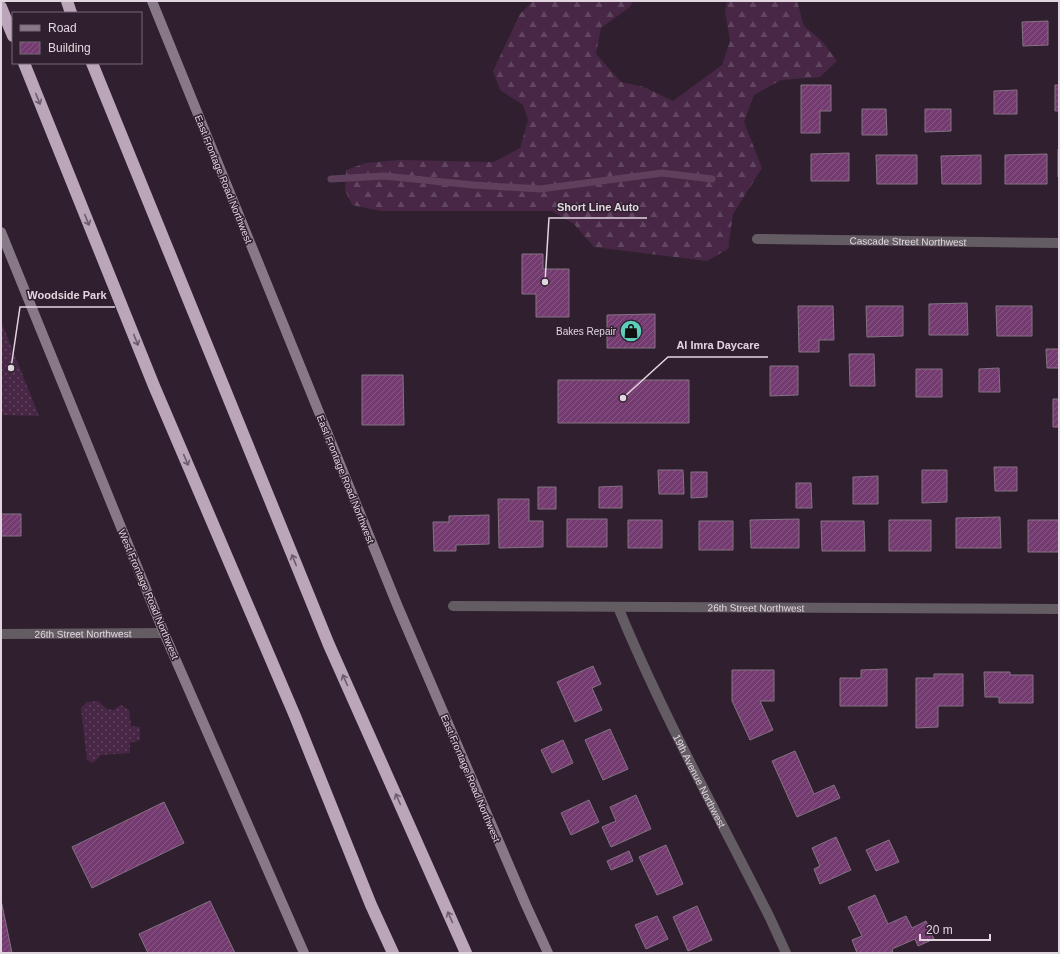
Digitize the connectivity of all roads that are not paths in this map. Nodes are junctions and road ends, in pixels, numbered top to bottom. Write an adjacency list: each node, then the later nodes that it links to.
1 (66, 1): 4 (highway)
2 (152, 1): 19 (street, East Frontage Road Northwest)
3 (1, 7): 5 (highway)
4 (71, 12)
5 (12, 34)
6 (24, 64): 17 (highway, one-way to 17)
7 (92, 64): 18 (highway, one-way to 7)
8 (1, 232): 14 (street, West Frontage Road Northwest)
9 (757, 239): 10 (street, Cascade Street Northwest)
10 (1059, 244)
11 (453, 606): 12 (street, 26th Street Northwest)
12 (618, 607): 13 (street, 26th Street Northwest); 20 (street, 19th Avenue Northwest)
13 (1059, 609)
14 (164, 633): 15 (street, 26th Street Northwest); 16 (street, West Frontage Road Northwest)
15 (1, 634)
16 (304, 953)
17 (393, 953)
18 (466, 953)
19 (548, 953)
20 (786, 953)

